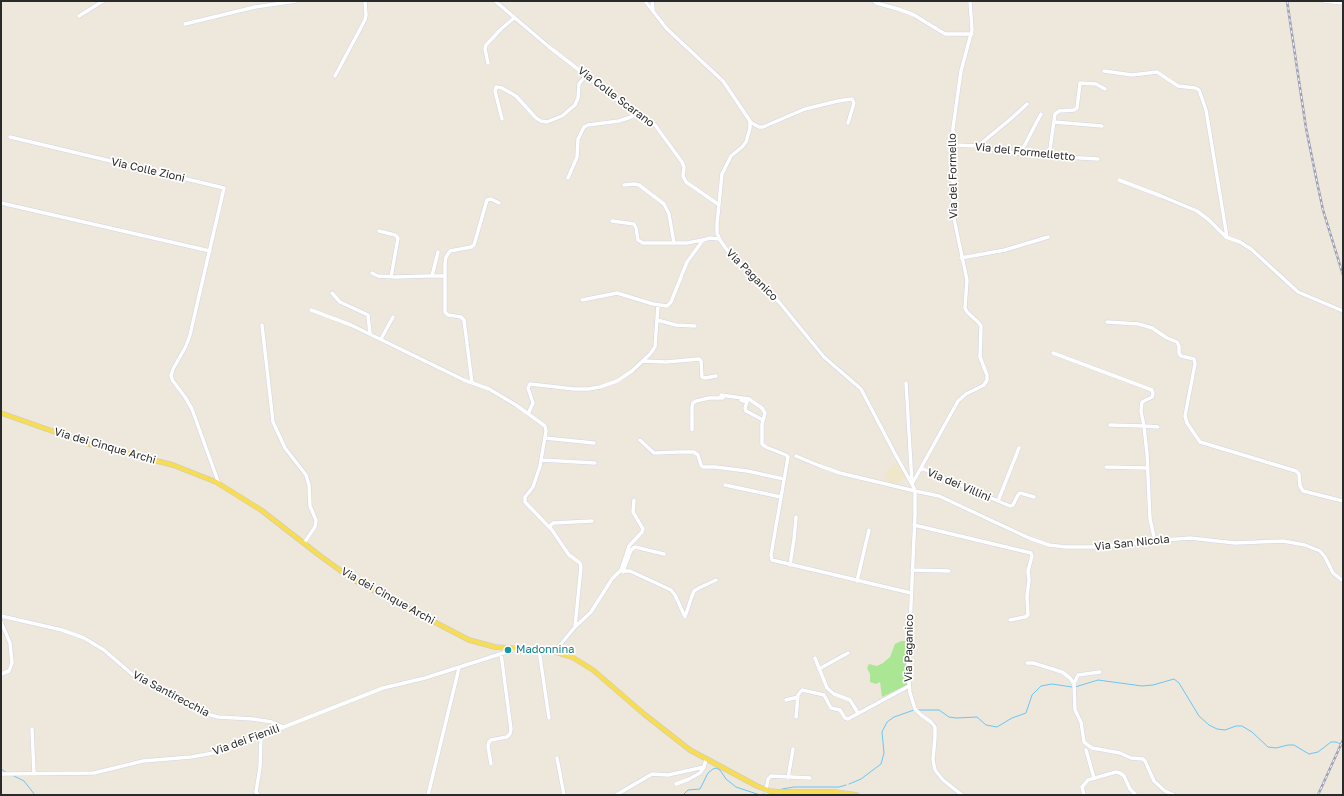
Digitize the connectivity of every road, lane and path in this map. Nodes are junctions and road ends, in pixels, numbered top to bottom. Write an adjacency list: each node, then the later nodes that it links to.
1 (103, 1): 12 (street)
2 (296, 1): 14 (street)
3 (365, 1): 19 (street)
4 (495, 1): 13 (street, Via Colle Scarano)
5 (645, 1): 11 (street)
6 (652, 1): 11 (street)
7 (874, 1): 15 (street)
8 (970, 1): 15 (street, Via del Formello)
9 (1324, 1): 10 (street)
10 (1343, 3)
11 (653, 10): 25 (street)
12 (79, 16)
13 (514, 18): 16 (street); 18 (street, Via Colle Scarano)
14 (185, 24)
15 (972, 34): 30 (street, Via del Formello)
16 (488, 63)
17 (1104, 71): 44 (street)
18 (586, 75): 22 (street, Via Colle Scarano); 24 (street)
19 (335, 76)
20 (1105, 89): 26 (street)
21 (1027, 104): 31 (street)
22 (637, 114): 35 (street); 40 (street, Via Colle Scarano)
23 (1042, 114): 32 (street)
24 (502, 120)
25 (750, 122): 27 (street); 40 (street, Via Paganico)
26 (1054, 122): 28 (street); 33 (street)
27 (848, 124)
28 (1102, 126)
29 (10, 137): 48 (street, Via Colle Zioni)
30 (952, 145): 31 (street, Via del Formelletto); 50 (street, Via del Formello)
31 (978, 146): 32 (street, Via del Formelletto)
32 (1020, 154): 33 (street, Via del Formelletto)
33 (1050, 156): 34 (street, Via del Formelletto)
34 (1098, 159)
35 (568, 178)
36 (1119, 180): 44 (street)
37 (624, 185): 47 (street)
38 (499, 202): 53 (street)
39 (1, 203): 48 (street)
40 (718, 204): 45 (street, Via Paganico)
41 (612, 222): 47 (street)
42 (379, 231): 54 (street)
43 (1048, 237): 50 (street)
44 (1227, 238): 59 (street)
45 (719, 239): 46 (street); 92 (street, Via Paganico)
46 (703, 240): 47 (street); 57 (street)
47 (674, 243)
48 (210, 251): 91 (street, Via Colle Zioni)
49 (438, 252): 52 (street)
50 (962, 258): 88 (street, Via del Formello)
51 (372, 274): 54 (street)
52 (432, 276): 53 (street); 54 (street)
53 (444, 276): 70 (street)
54 (391, 277)
55 (332, 293): 65 (street)
56 (582, 300): 57 (street)
57 (658, 305): 61 (street)
58 (310, 310): 65 (street)
59 (1343, 311)
60 (393, 316): 66 (street)
61 (657, 320): 64 (street); 68 (street)
62 (1107, 322): 99 (street)
63 (262, 325): 106 (street)
64 (695, 326)
65 (370, 334): 66 (street)
66 (381, 339): 70 (street)
67 (1052, 353): 77 (street)
68 (643, 361): 69 (street); 74 (street)
69 (716, 376)
70 (472, 383): 74 (street)
71 (906, 383): 92 (street, Via Paganico)
72 (721, 396): 75 (street)
73 (1, 413): 91 (main road, Via dei Cinque Archi)
74 (528, 414): 80 (street)
75 (763, 420): 79 (street); 90 (street)
76 (1110, 424): 77 (street)
77 (1144, 426): 78 (street); 89 (street)
78 (1158, 427)
79 (692, 430)
80 (545, 438): 82 (street); 85 (street)
81 (640, 440): 90 (street)
82 (594, 443)
83 (1019, 448): 98 (street, Via dei Villini)
84 (796, 456): 94 (street)
85 (542, 460): 86 (street); 103 (street)
86 (595, 463)
87 (1106, 467): 89 (street)
88 (921, 468): 92 (street, Via del Formello); 98 (street, Via dei Villini)
89 (1148, 468): 105 (street)
90 (784, 479): 95 (street)
91 (219, 484): 106 (main road, Via dei Cinque Archi)
92 (912, 484): 94 (street, Via Paganico)
93 (725, 486): 95 (street)
94 (915, 491): 102 (street, Via Paganico); 105 (street, Via San Nicola)
95 (781, 497): 108 (street)
96 (1034, 497): 98 (street, Via dei Villini)
97 (634, 500): 115 (street)
98 (998, 501)
99 (1343, 501)
100 (796, 517): 108 (street)
101 (592, 521): 103 (street)
102 (914, 525): 109 (street, Via Paganico); 118 (street)
103 (549, 527): 120 (street)
104 (869, 530): 114 (street)
105 (1155, 541): 113 (street, Via San Nicola)
106 (304, 543): 121 (main road, Via dei Cinque Archi)
107 (664, 554): 110 (street)
108 (790, 565): 114 (street)
109 (912, 570): 111 (street); 116 (street, Via Paganico)
110 (624, 571): 112 (street); 115 (street)
111 (948, 571)
112 (716, 580)
113 (1343, 580)
114 (857, 581): 116 (street)
115 (610, 582): 120 (street)
116 (911, 593): 133 (street, Via Paganico)
117 (1, 616): 139 (street, Via Santirecchia)
118 (1010, 620)
119 (1, 622): 131 (street)
120 (575, 627): 123 (street)
121 (518, 648): 122 (main road, Via dei Cinque Archi); 125 (street, Via dei Fienili)
122 (538, 650): 123 (main road, Via dei Cinque Archi); 138 (street)
123 (555, 651): 145 (main road, Via dei Cinque Archi)
124 (848, 653): 129 (street)
125 (501, 654): 128 (street, Via dei Fienili); 146 (street)
126 (815, 658): 129 (street)
127 (1027, 663): 132 (street)
128 (459, 668): 139 (street, Via dei Fienili); 157 (street)
129 (819, 669): 136 (street)
130 (1100, 672): 132 (street)
131 (1, 674)
132 (1074, 684): 164 (street)
133 (908, 686): 136 (street); 161 (street, Via Paganico)
134 (798, 697): 135 (street); 136 (street); 137 (street)
135 (786, 700)
136 (858, 713)
137 (796, 717)
138 (549, 718)
139 (283, 727): 141 (street, Via dei Fienili)
140 (32, 729): 149 (street)
141 (261, 736): 149 (street, Via dei Fienili); 156 (street)
142 (793, 749): 150 (street)
143 (1086, 750): 152 (street)
144 (557, 758): 158 (street)
145 (706, 759): 147 (street); 154 (main road, Via dei Cinque Archi)
146 (491, 764)
147 (704, 767): 153 (street); 159 (street)
148 (1, 774): 149 (street, Via dei Fienili)
149 (34, 774)
150 (788, 778): 151 (street); 154 (street)
151 (810, 778)
152 (1094, 778): 162 (street); 163 (street)
153 (676, 784)
154 (766, 790): 155 (main road, Via dei Cinque Archi)
155 (771, 793): 160 (main road, Via dei Cinque Archi)
156 (258, 795)
157 (428, 795)
158 (564, 795)
159 (616, 795)
160 (856, 795)
161 (962, 795)
162 (1084, 795)
163 (1136, 795)
164 (1174, 795)

